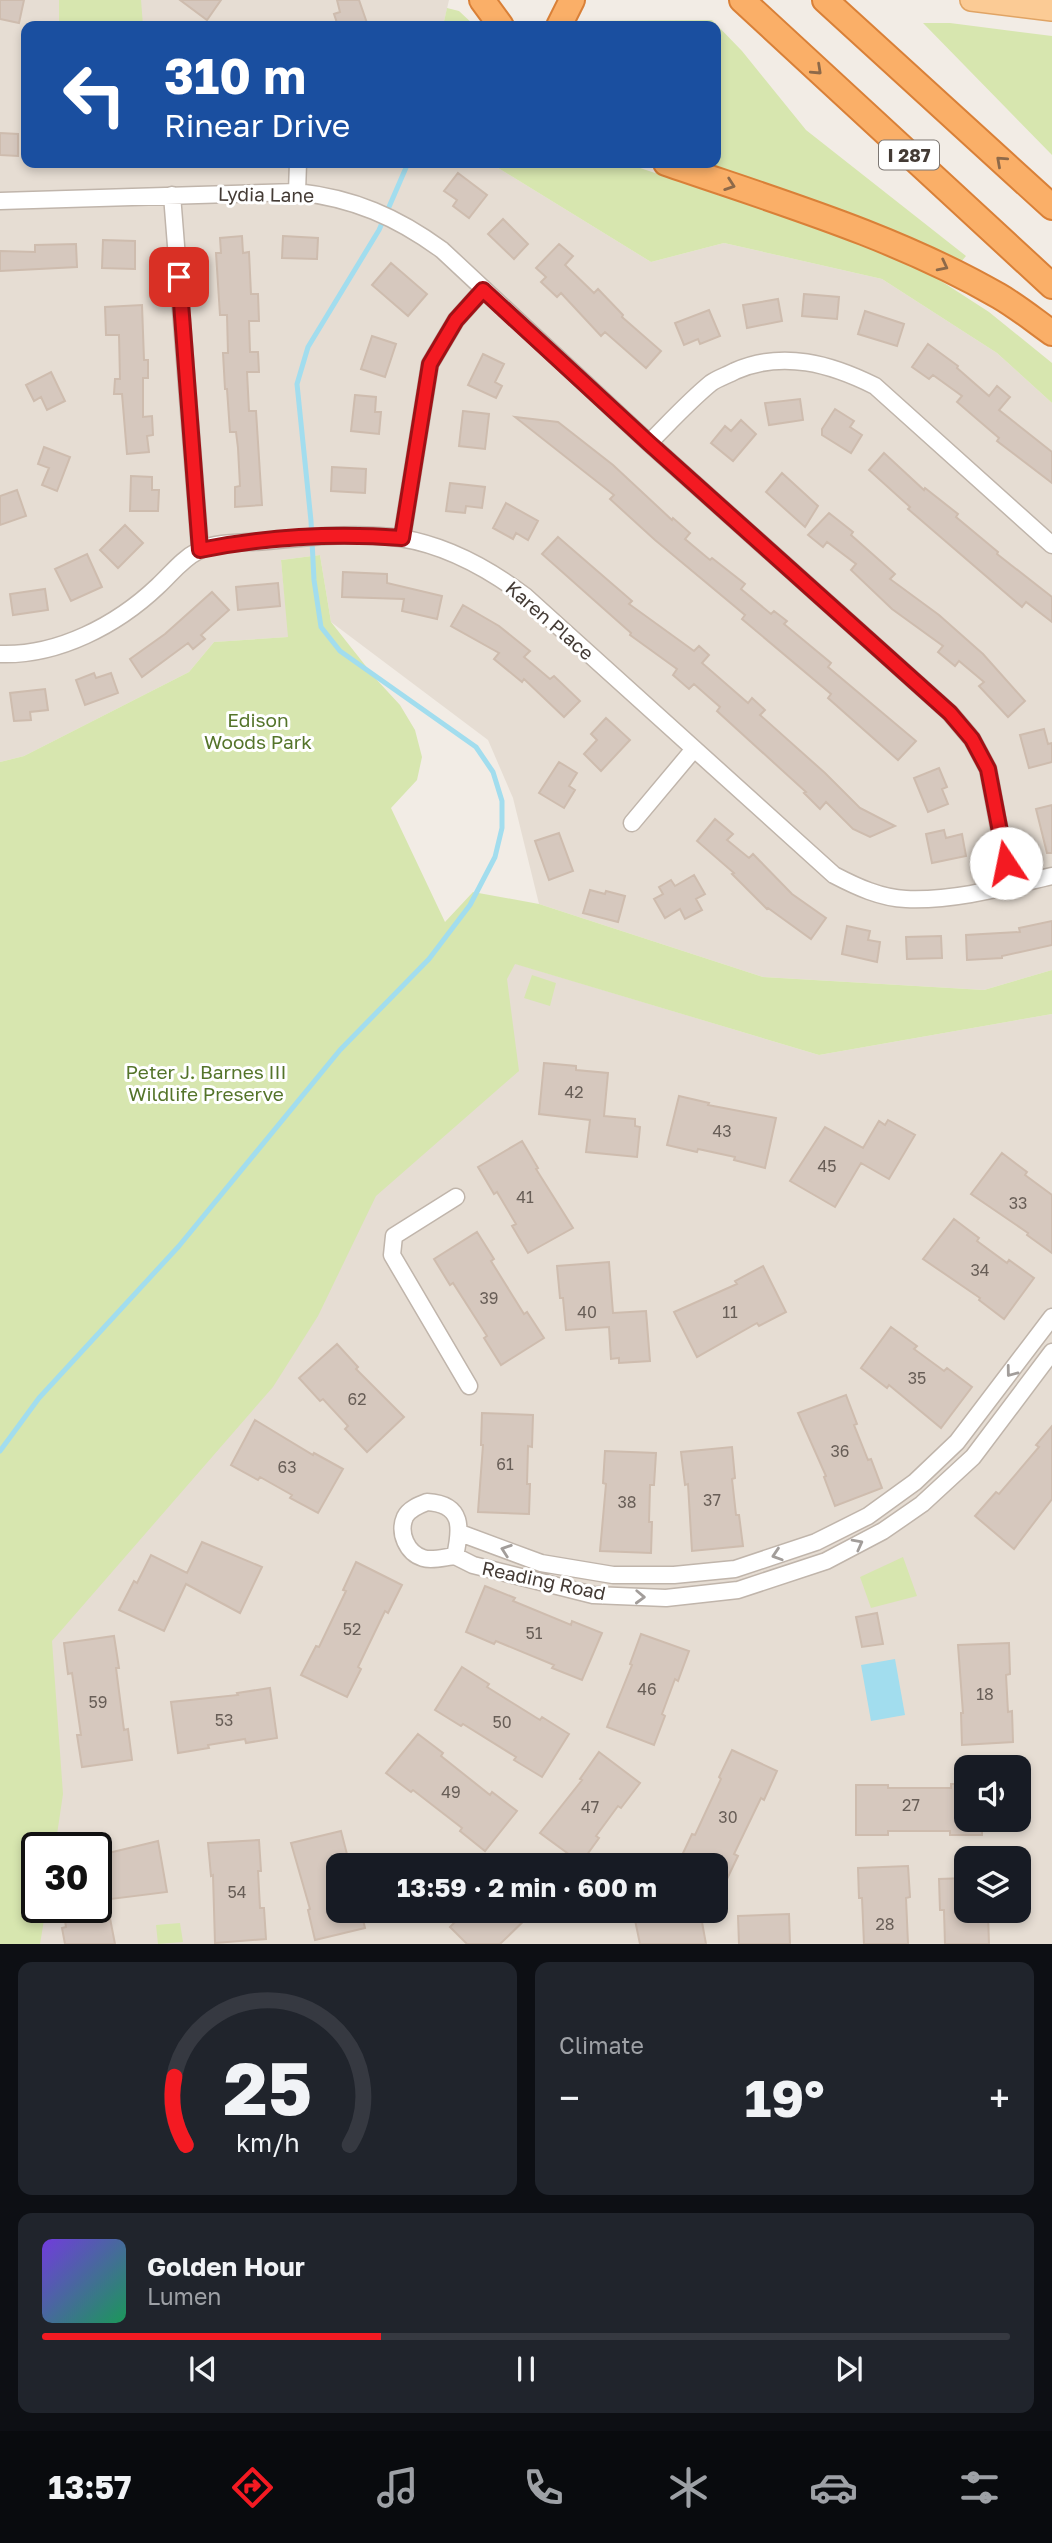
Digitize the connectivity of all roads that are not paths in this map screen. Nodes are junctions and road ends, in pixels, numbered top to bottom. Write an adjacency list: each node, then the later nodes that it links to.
1 (482, 0): 7 (highway)
2 (572, 0): 8 (highway)
3 (742, 0): 15 (highway, I 287, one-way to 15)
4 (825, 0): 14 (highway, I 287, one-way to 4)
5 (971, 0): 6 (main road)
6 (1052, 10)
7 (497, 21)
8 (562, 21)
9 (298, 168): 11 (street)
10 (680, 168): 17 (highway, one-way to 17)
11 (297, 192): 12 (street, Lydia Lane); 16 (street, Lydia Lane)
12 (172, 195): 13 (street, Lydia Lane); 21 (street)
13 (0, 201)
14 (1052, 207)
15 (1052, 286)
16 (483, 290): 18 (street, Lydia Lane); 19 (street)
17 (1052, 334)
18 (649, 443): 20 (street); 26 (street, Lydia Lane)
19 (402, 538): 21 (street, Karen Place); 23 (street, Karen Place)
20 (1052, 545)
21 (200, 550): 22 (street, Karen Place)
22 (0, 654)
23 (694, 749): 24 (street); 26 (street, Karen Place)
24 (632, 822)
25 (1052, 876): 26 (street, Karen Place)
26 (1010, 886)
27 (456, 1197): 30 (street)
28 (1052, 1317): 31 (street, Reading Road, one-way to 31)
29 (1052, 1352): 32 (street, Reading Road, one-way to 29)
30 (469, 1386)
31 (460, 1533): 32 (street); 32 (street)
32 (455, 1556)

